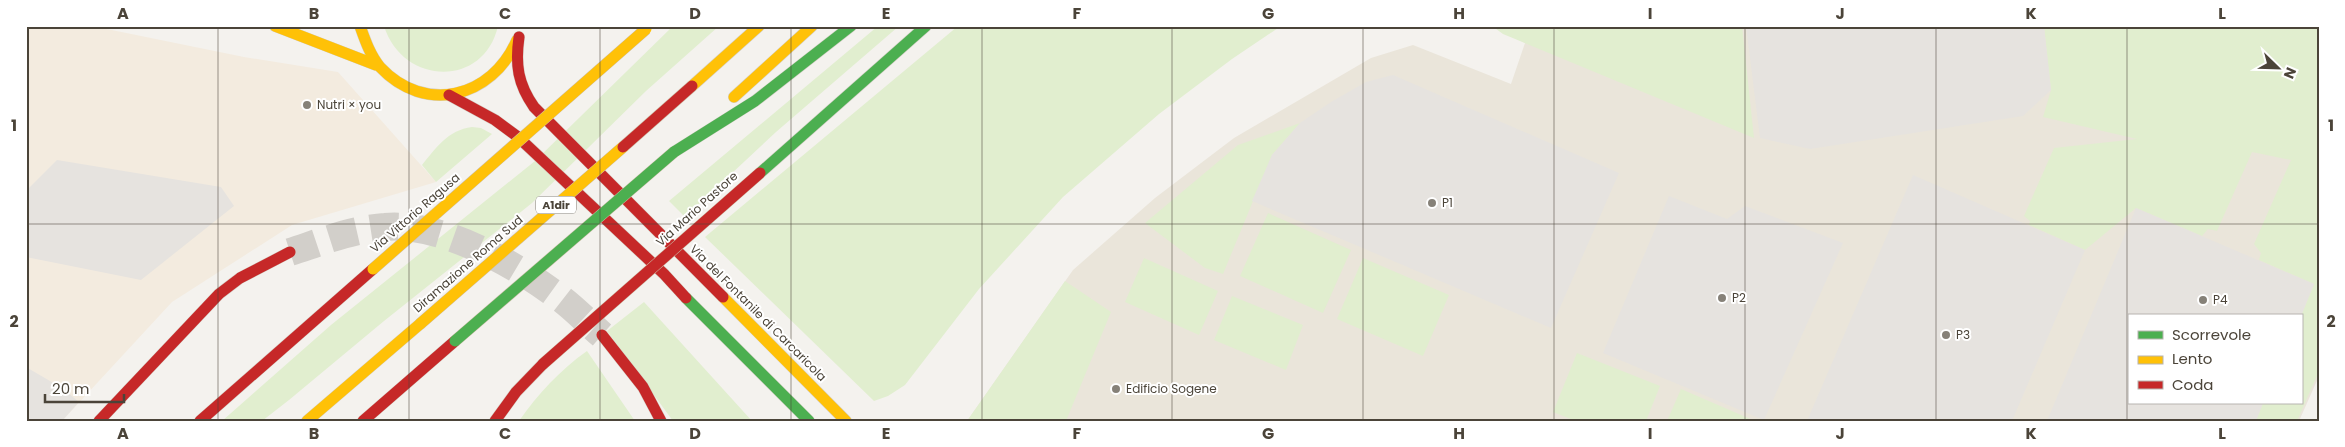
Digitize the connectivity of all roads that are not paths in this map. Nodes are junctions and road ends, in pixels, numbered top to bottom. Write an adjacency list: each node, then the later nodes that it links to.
1 (275, 26): 9 (main road)
2 (360, 26): 9 (main road)
3 (759, 26): 16 (main road, Diramazione Roma Sud / A1dir, bridge)
4 (812, 26): 11 (main road, A1dir)
5 (851, 26): 11 (main road)
6 (926, 26): 18 (main road, Via Mario Pastore, bridge)
7 (647, 27): 15 (main road, Via Vittorio Ragusa, bridge)
8 (520, 32): 10 (main road); 21 (main road, Via del Fontanile di Carcaricola)
9 (376, 65): 10 (main road)
10 (449, 95): 20 (main road)
11 (674, 152): 17 (main road, A1dir, bridge)
12 (290, 252): 14 (main road)
13 (602, 335): 19 (main road)
14 (99, 421)
15 (200, 421)
16 (307, 421)
17 (363, 421)
18 (495, 421)
19 (661, 421)
20 (809, 421)
21 (846, 421)

